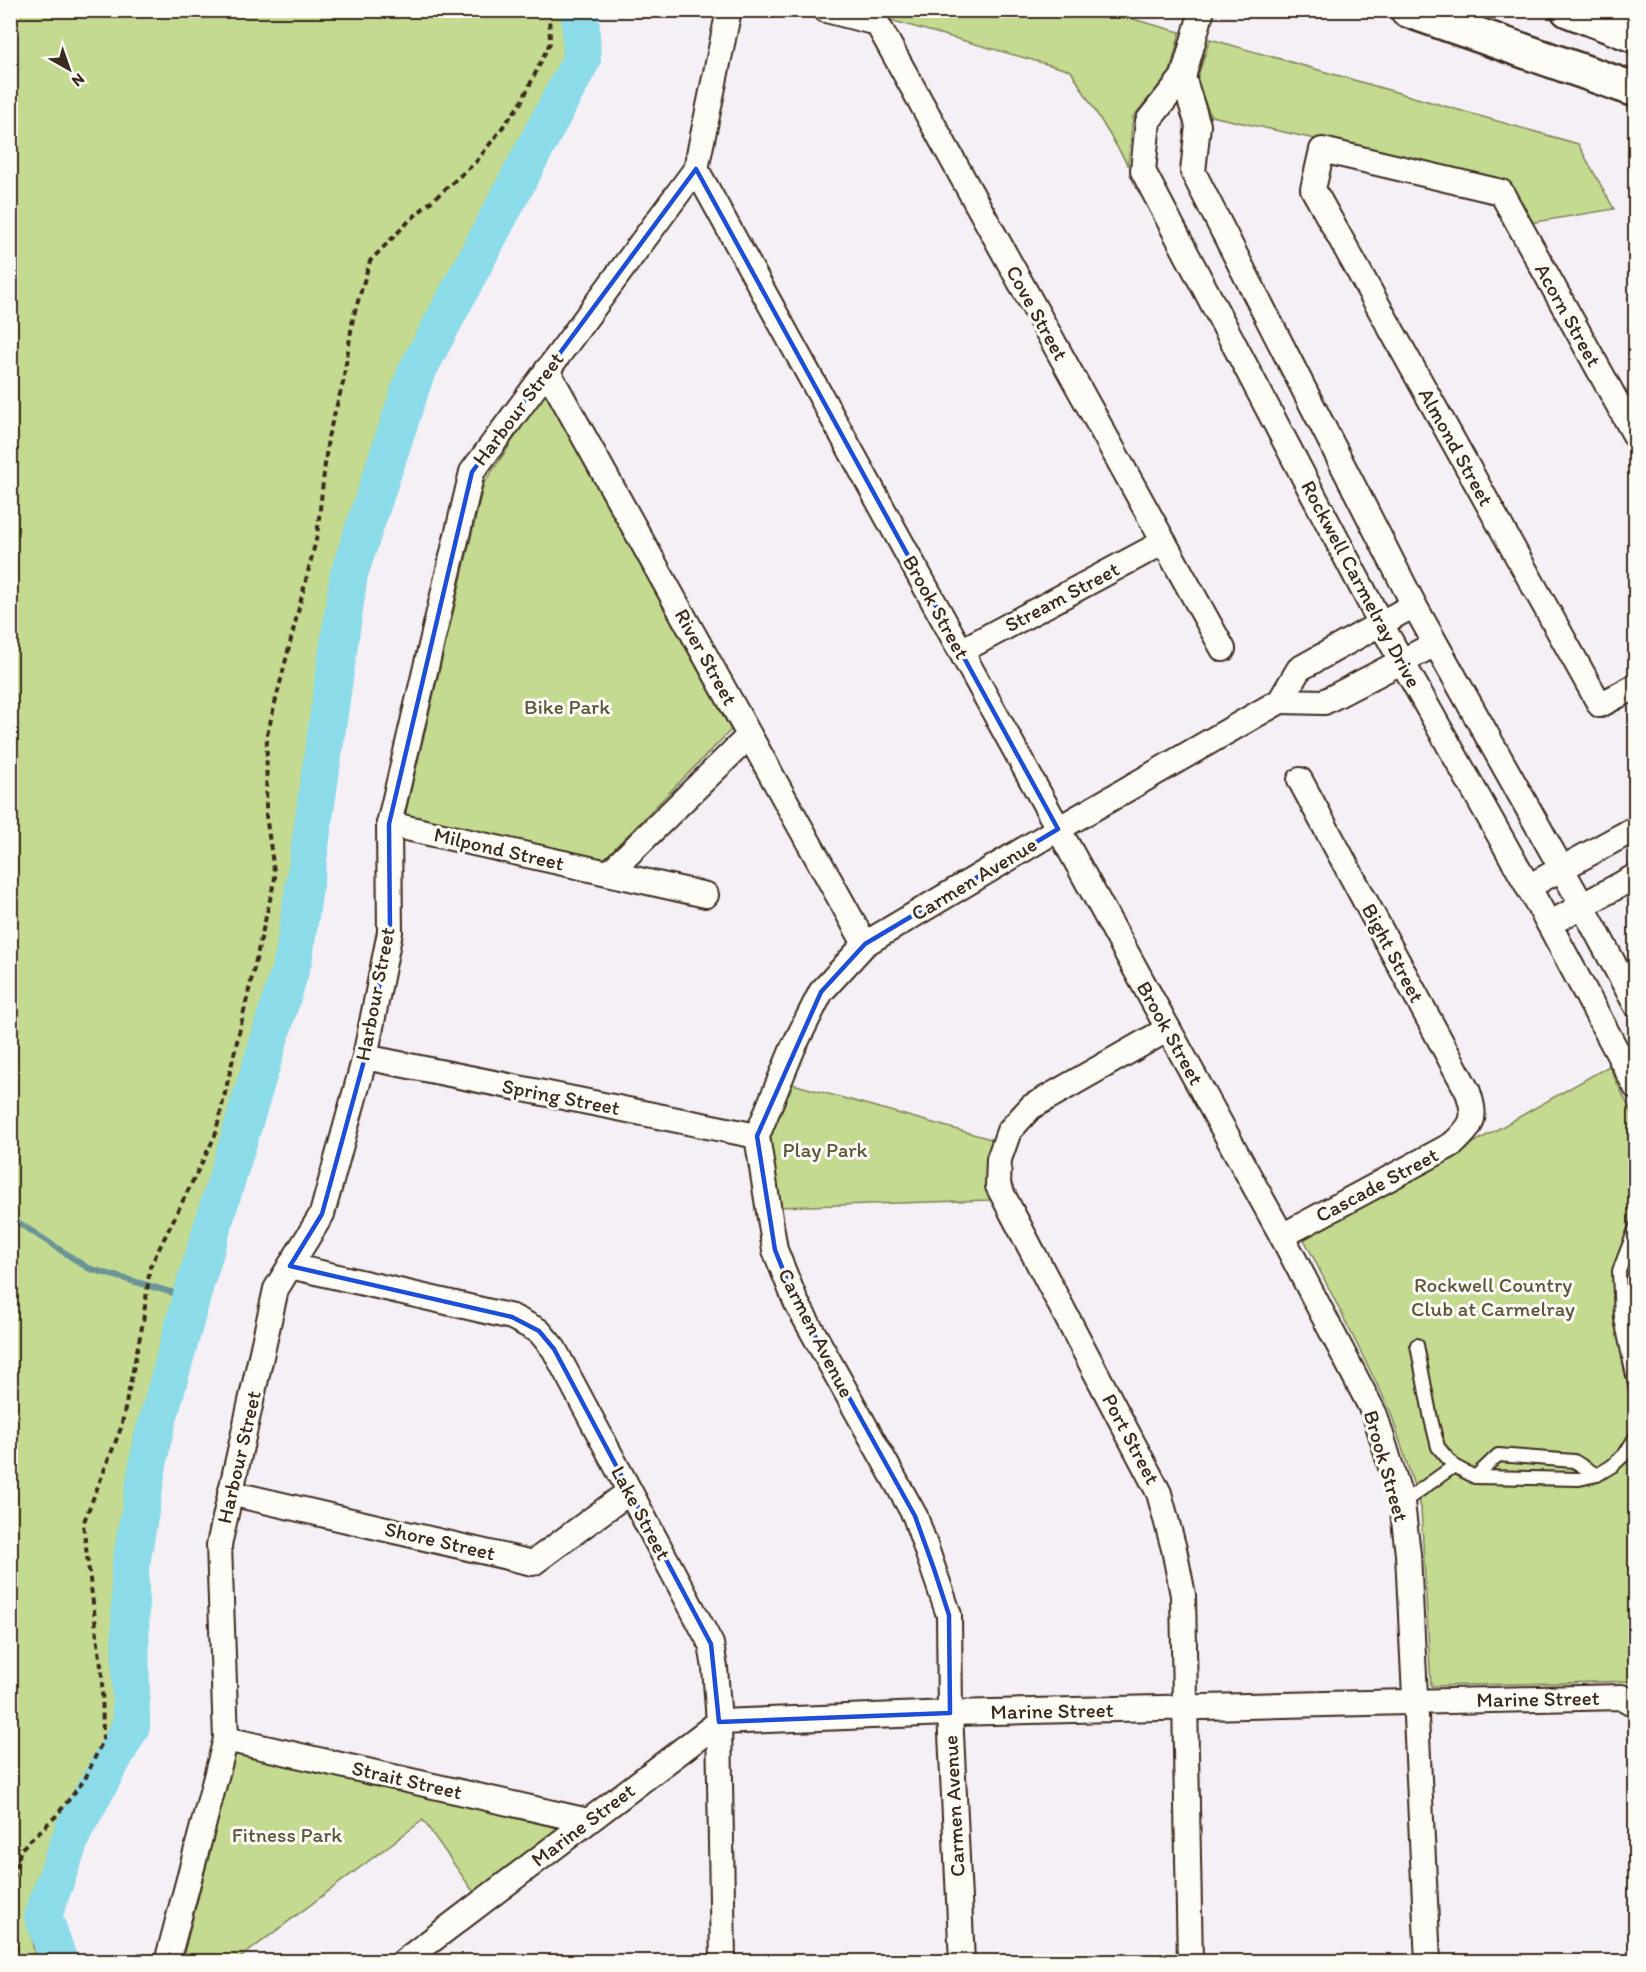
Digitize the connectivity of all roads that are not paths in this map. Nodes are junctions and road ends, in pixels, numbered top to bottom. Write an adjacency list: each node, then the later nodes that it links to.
1 (729, 10): 9 (street, Harbour Street)
2 (826, 10): 13 (street, Cove Street)
3 (1202, 10): 7 (street, Rockwell Carmelray Drive)
4 (1407, 10): 8 (street)
5 (1568, 10): 6 (street)
6 (1635, 36)
7 (1183, 77): 14 (street, Rockwell Carmelray Drive); 15 (street, Rockwell Carmelray Drive)
8 (1635, 90)
9 (696, 169): 11 (street, Harbour Street); 18 (street, Brook Street)
10 (1501, 192): 12 (street, Acorn Street); 20 (street, Almond Street)
11 (547, 370): 22 (street, River Street); 24 (street, Harbour Street)
12 (1635, 437)
13 (1164, 542): 17 (street, Cove Street); 18 (street, Stream Street)
14 (1414, 605): 15 (street, Carmen Avenue); 16 (street, Rockwell Carmelray Drive)
15 (1381, 624): 19 (street, Rockwell Carmelray Drive); 21 (street, Carmen Avenue)
16 (1435, 644): 19 (street); 27 (street, Rockwell Carmelray Drive)
17 (1223, 649)
18 (961, 651): 26 (street, Brook Street)
19 (1402, 661): 21 (street); 30 (street, Rockwell Carmelray Drive)
20 (1635, 686)
21 (1280, 701): 26 (street, Carmen Avenue)
22 (749, 736): 28 (street); 34 (street, River Street)
23 (1300, 780): 39 (street, Bight Street)
24 (389, 824): 28 (street, Milpond Street); 37 (street, Harbour Street)
25 (1635, 828): 27 (street)
26 (1058, 829): 34 (street, Carmen Avenue); 36 (street, Brook Street)
27 (1562, 868): 30 (street); 32 (street, Rockwell Carmelray Drive)
28 (609, 873): 31 (street, Milpond Street)
29 (1635, 876): 32 (street)
30 (1528, 887): 33 (street, Rockwell Carmelray Drive)
31 (706, 895)
32 (1582, 905): 33 (street); 35 (street, Rockwell Carmelray Drive)
33 (1549, 924): 38 (street, Rockwell Carmelray Drive)
34 (865, 944): 40 (street, Carmen Avenue)
35 (1635, 1005)
36 (1168, 1029): 42 (street, Brook Street); 57 (street, Port Street)
37 (364, 1057): 40 (street, Spring Street); 43 (street, Harbour Street)
38 (1635, 1087)
39 (1468, 1129): 42 (street, Cascade Street)
40 (757, 1136): 58 (street, Carmen Avenue)
41 (1635, 1227): 45 (lane)
42 (1282, 1236): 54 (street, Brook Street)
43 (290, 1266): 52 (street, Lake Street); 53 (street, Harbour Street)
44 (1635, 1287): 45 (lane)
45 (1621, 1319): 47 (lane)
46 (1417, 1345): 49 (lane)
47 (1635, 1390)
48 (1635, 1436): 50 (lane)
49 (1454, 1466): 51 (lane); 54 (lane)
50 (1597, 1475): 51 (lane); 51 (lane)
51 (1475, 1477)
52 (629, 1491): 53 (street, Shore Street); 59 (street, Lake Street)
53 (230, 1493): 60 (street, Harbour Street)
54 (1402, 1503): 55 (street, Brook Street)
55 (1415, 1702): 56 (street, Marine Street); 57 (street, Marine Street); 67 (street, Brook Street)
56 (1635, 1705)
57 (1185, 1707): 58 (street, Marine Street); 66 (street, Port Street)
58 (950, 1713): 59 (street, Marine Street); 65 (street, Carmen Avenue)
59 (718, 1722): 61 (street, Marine Street); 64 (street, Lake Street)
60 (226, 1739): 61 (street, Strait Street); 62 (street, Harbour Street)
61 (588, 1821): 63 (street, Marine Street)
62 (168, 1962)
63 (403, 1962)
64 (723, 1962)
65 (962, 1962)
66 (1190, 1962)
67 (1428, 1962)

